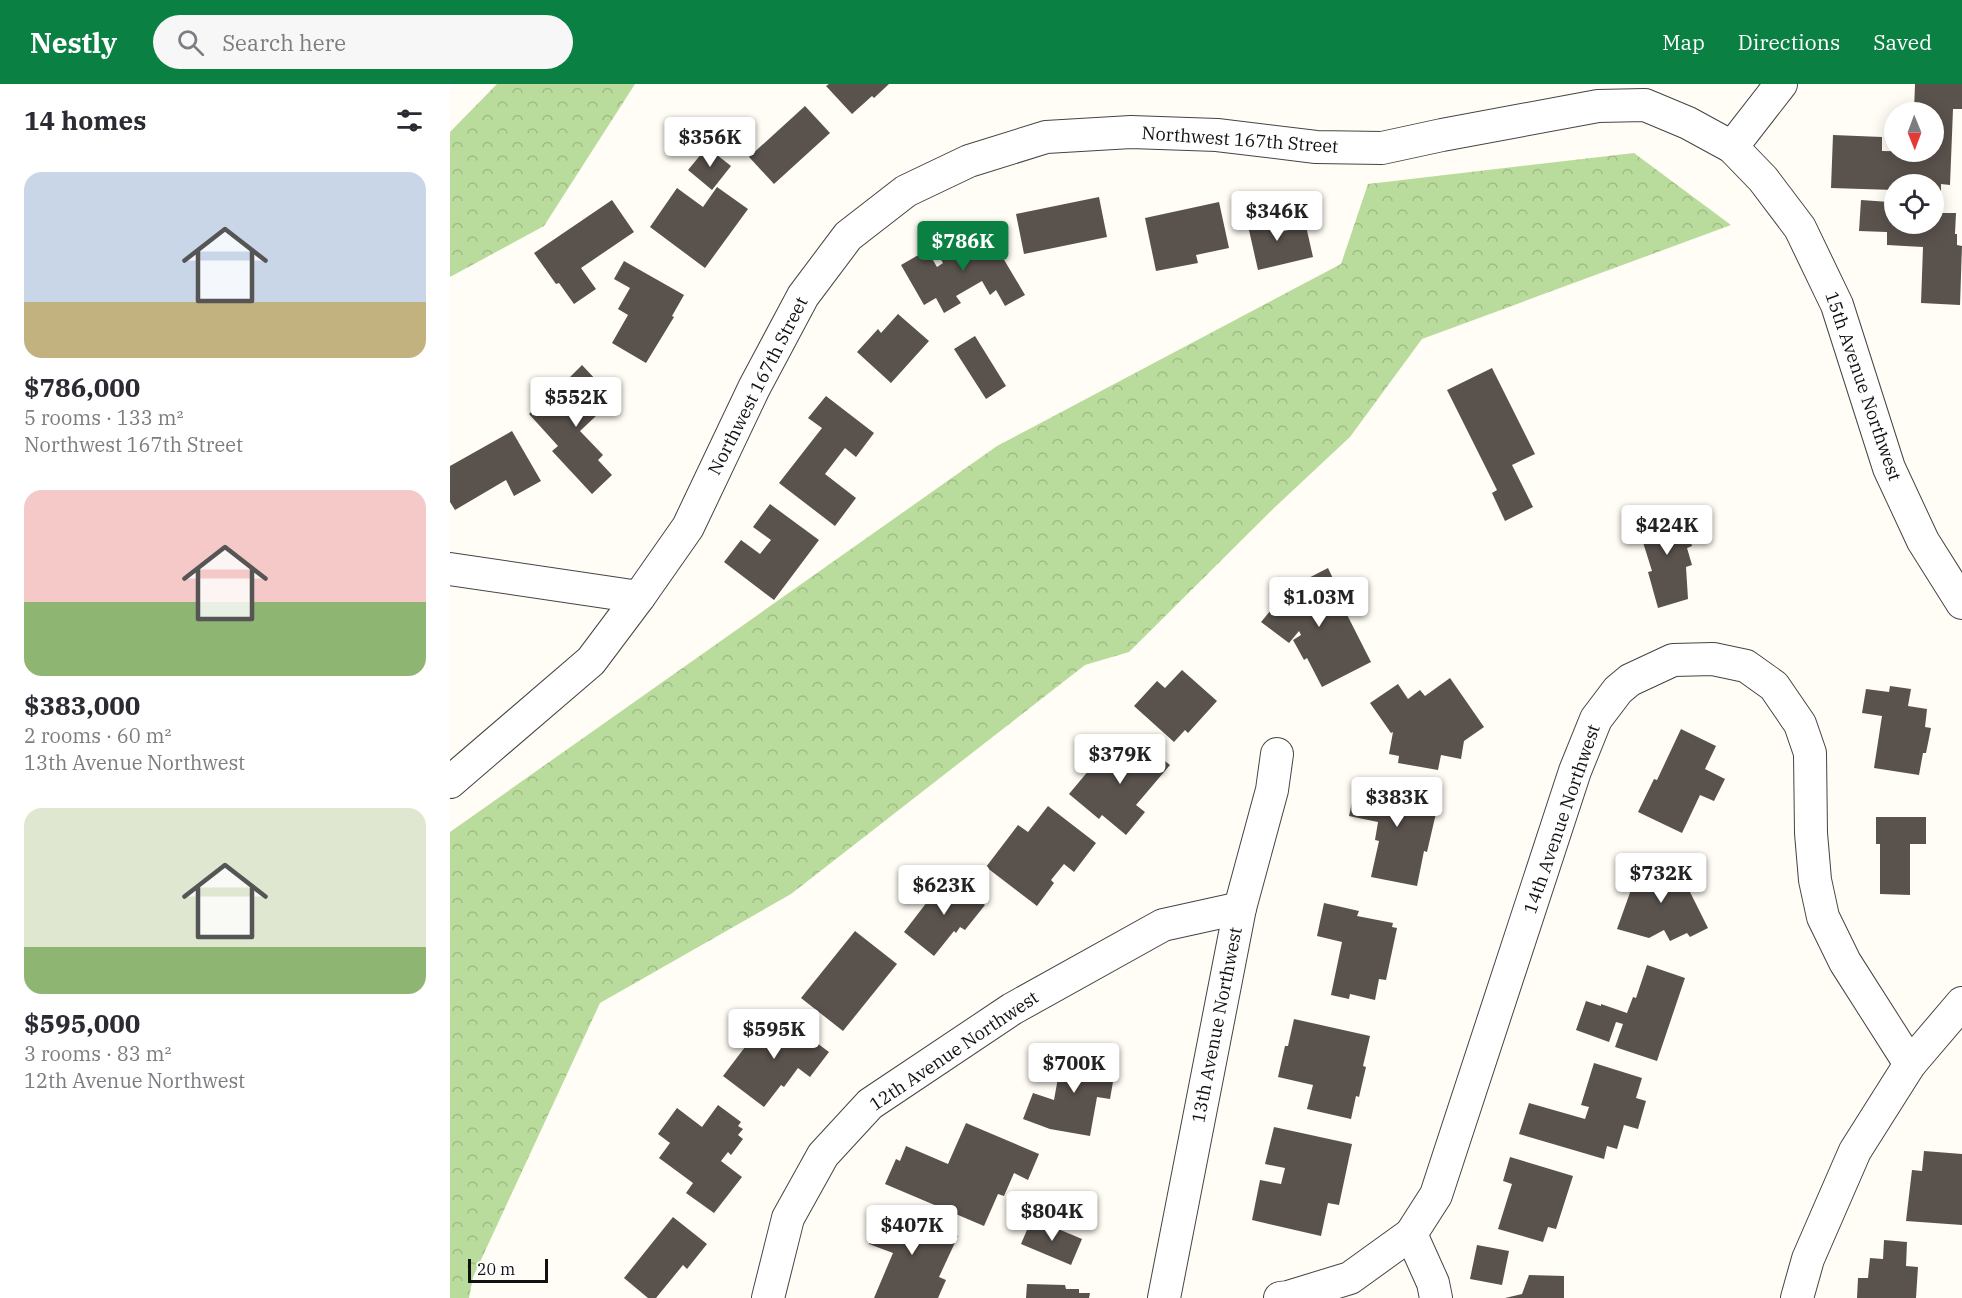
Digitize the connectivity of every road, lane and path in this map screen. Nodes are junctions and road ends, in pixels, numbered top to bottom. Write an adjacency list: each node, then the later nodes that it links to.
1 (1781, 84): 2 (street)
2 (1732, 147): 4 (street, Northwest 167th Street); 5 (street, 15th Avenue Northwest)
3 (450, 569): 4 (street)
4 (639, 597): 7 (street, Northwest 167th Street)
5 (1962, 603)
6 (1277, 754): 8 (street, 13th Avenue Northwest)
7 (450, 782)
8 (1240, 908): 12 (street, 13th Avenue Northwest); 13 (street, 12th Avenue Northwest)
9 (1962, 1003): 10 (street)
10 (1910, 1064): 11 (street, 14th Avenue Northwest); 16 (street)
11 (1411, 1234): 14 (street); 15 (street)
12 (1172, 1297)
13 (768, 1298)
14 (1280, 1298)
15 (1436, 1298)
16 (1797, 1298)

